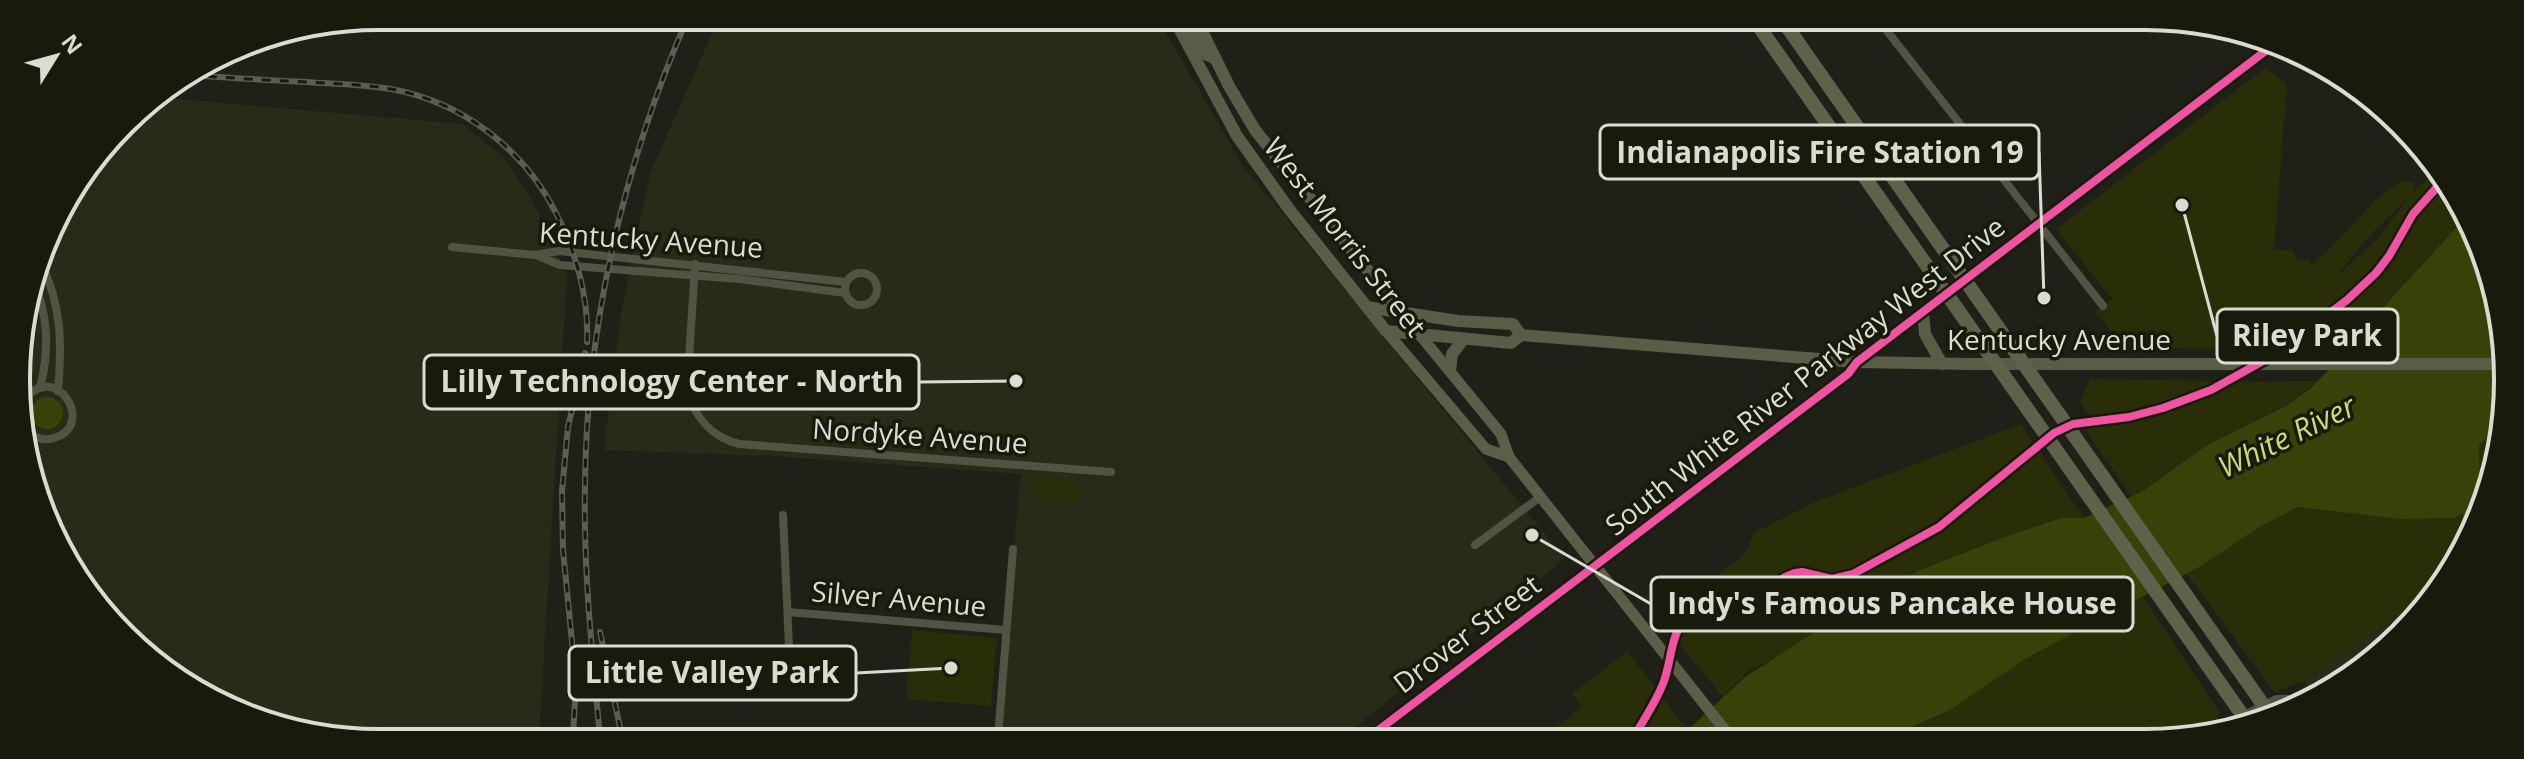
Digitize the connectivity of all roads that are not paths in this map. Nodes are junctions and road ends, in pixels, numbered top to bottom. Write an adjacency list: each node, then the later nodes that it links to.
1 (1180, 30): 9 (main road, West Morris Street)
2 (1190, 30): 8 (main road)
3 (1202, 30): 8 (main road, West Morris Street)
4 (1761, 30): 51 (highway, bridge)
5 (1789, 30): 45 (highway, bridge)
6 (1886, 30): 11 (street)
7 (2264, 52): 11 (street, South White River Parkway West Drive)
8 (1216, 59): 10 (main road, West Morris Street)
9 (1208, 85): 10 (main road); 21 (main road, West Morris Street)
10 (1279, 161): 23 (main road, West Morris Street)
11 (2040, 223): 20 (street); 22 (street, South White River Parkway West Drive)
12 (452, 247): 13 (street, Kentucky Avenue)
13 (535, 255): 14 (street, Kentucky Avenue); 15 (street)
14 (695, 264): 15 (street); 17 (street, Kentucky Avenue)
15 (694, 276): 18 (street); 37 (street, Nordyke Avenue)
16 (46, 277): 33 (street)
17 (846, 282): 18 (street); 18 (street)
18 (845, 293)
19 (39, 300): 32 (street)
20 (2103, 306)
21 (1367, 307): 23 (main road, Kentucky Avenue); 24 (main road, West Morris Street)
22 (1923, 312): 28 (street, South White River Parkway West Drive); 29 (main road)
23 (1402, 313): 25 (main road, West Morris Street); 26 (main road, Kentucky Avenue)
24 (1386, 331): 25 (main road, Kentucky Avenue); 36 (street, West Morris Street)
25 (1420, 335): 27 (main road, Kentucky Avenue); 31 (street, West Morris Street)
26 (1521, 335): 27 (main road, Kentucky Avenue); 28 (main road, Kentucky Avenue)
27 (1463, 340): 31 (main road)
28 (1857, 362): 29 (main road, Kentucky Avenue); 42 (street, South White River Parkway West Drive)
29 (1942, 364): 30 (main road, Kentucky Avenue)
30 (2493, 364)
31 (1450, 371): 36 (street, West Morris Street)
32 (40, 388): 33 (street); 34 (street)
33 (58, 391): 35 (street)
34 (31, 393)
35 (35, 436)
36 (1509, 457): 38 (street, West Morris Street)
37 (1111, 472)
38 (1540, 497): 40 (street); 42 (street, West Morris Street)
39 (783, 515): 43 (street)
40 (1475, 545)
41 (1013, 549): 44 (street)
42 (1594, 566): 53 (street, Drover Street); 54 (street, West Morris Street)
43 (788, 612): 44 (street, Silver Avenue); 46 (street)
44 (1006, 630): 52 (street)
45 (2213, 632): 48 (highway, bridge); 49 (highway, bridge)
46 (790, 668)
47 (2285, 699): 50 (street)
48 (2271, 705)
49 (2265, 707)
50 (2250, 712)
51 (2242, 715)
52 (999, 729)
53 (1380, 729)
54 (1724, 729)

